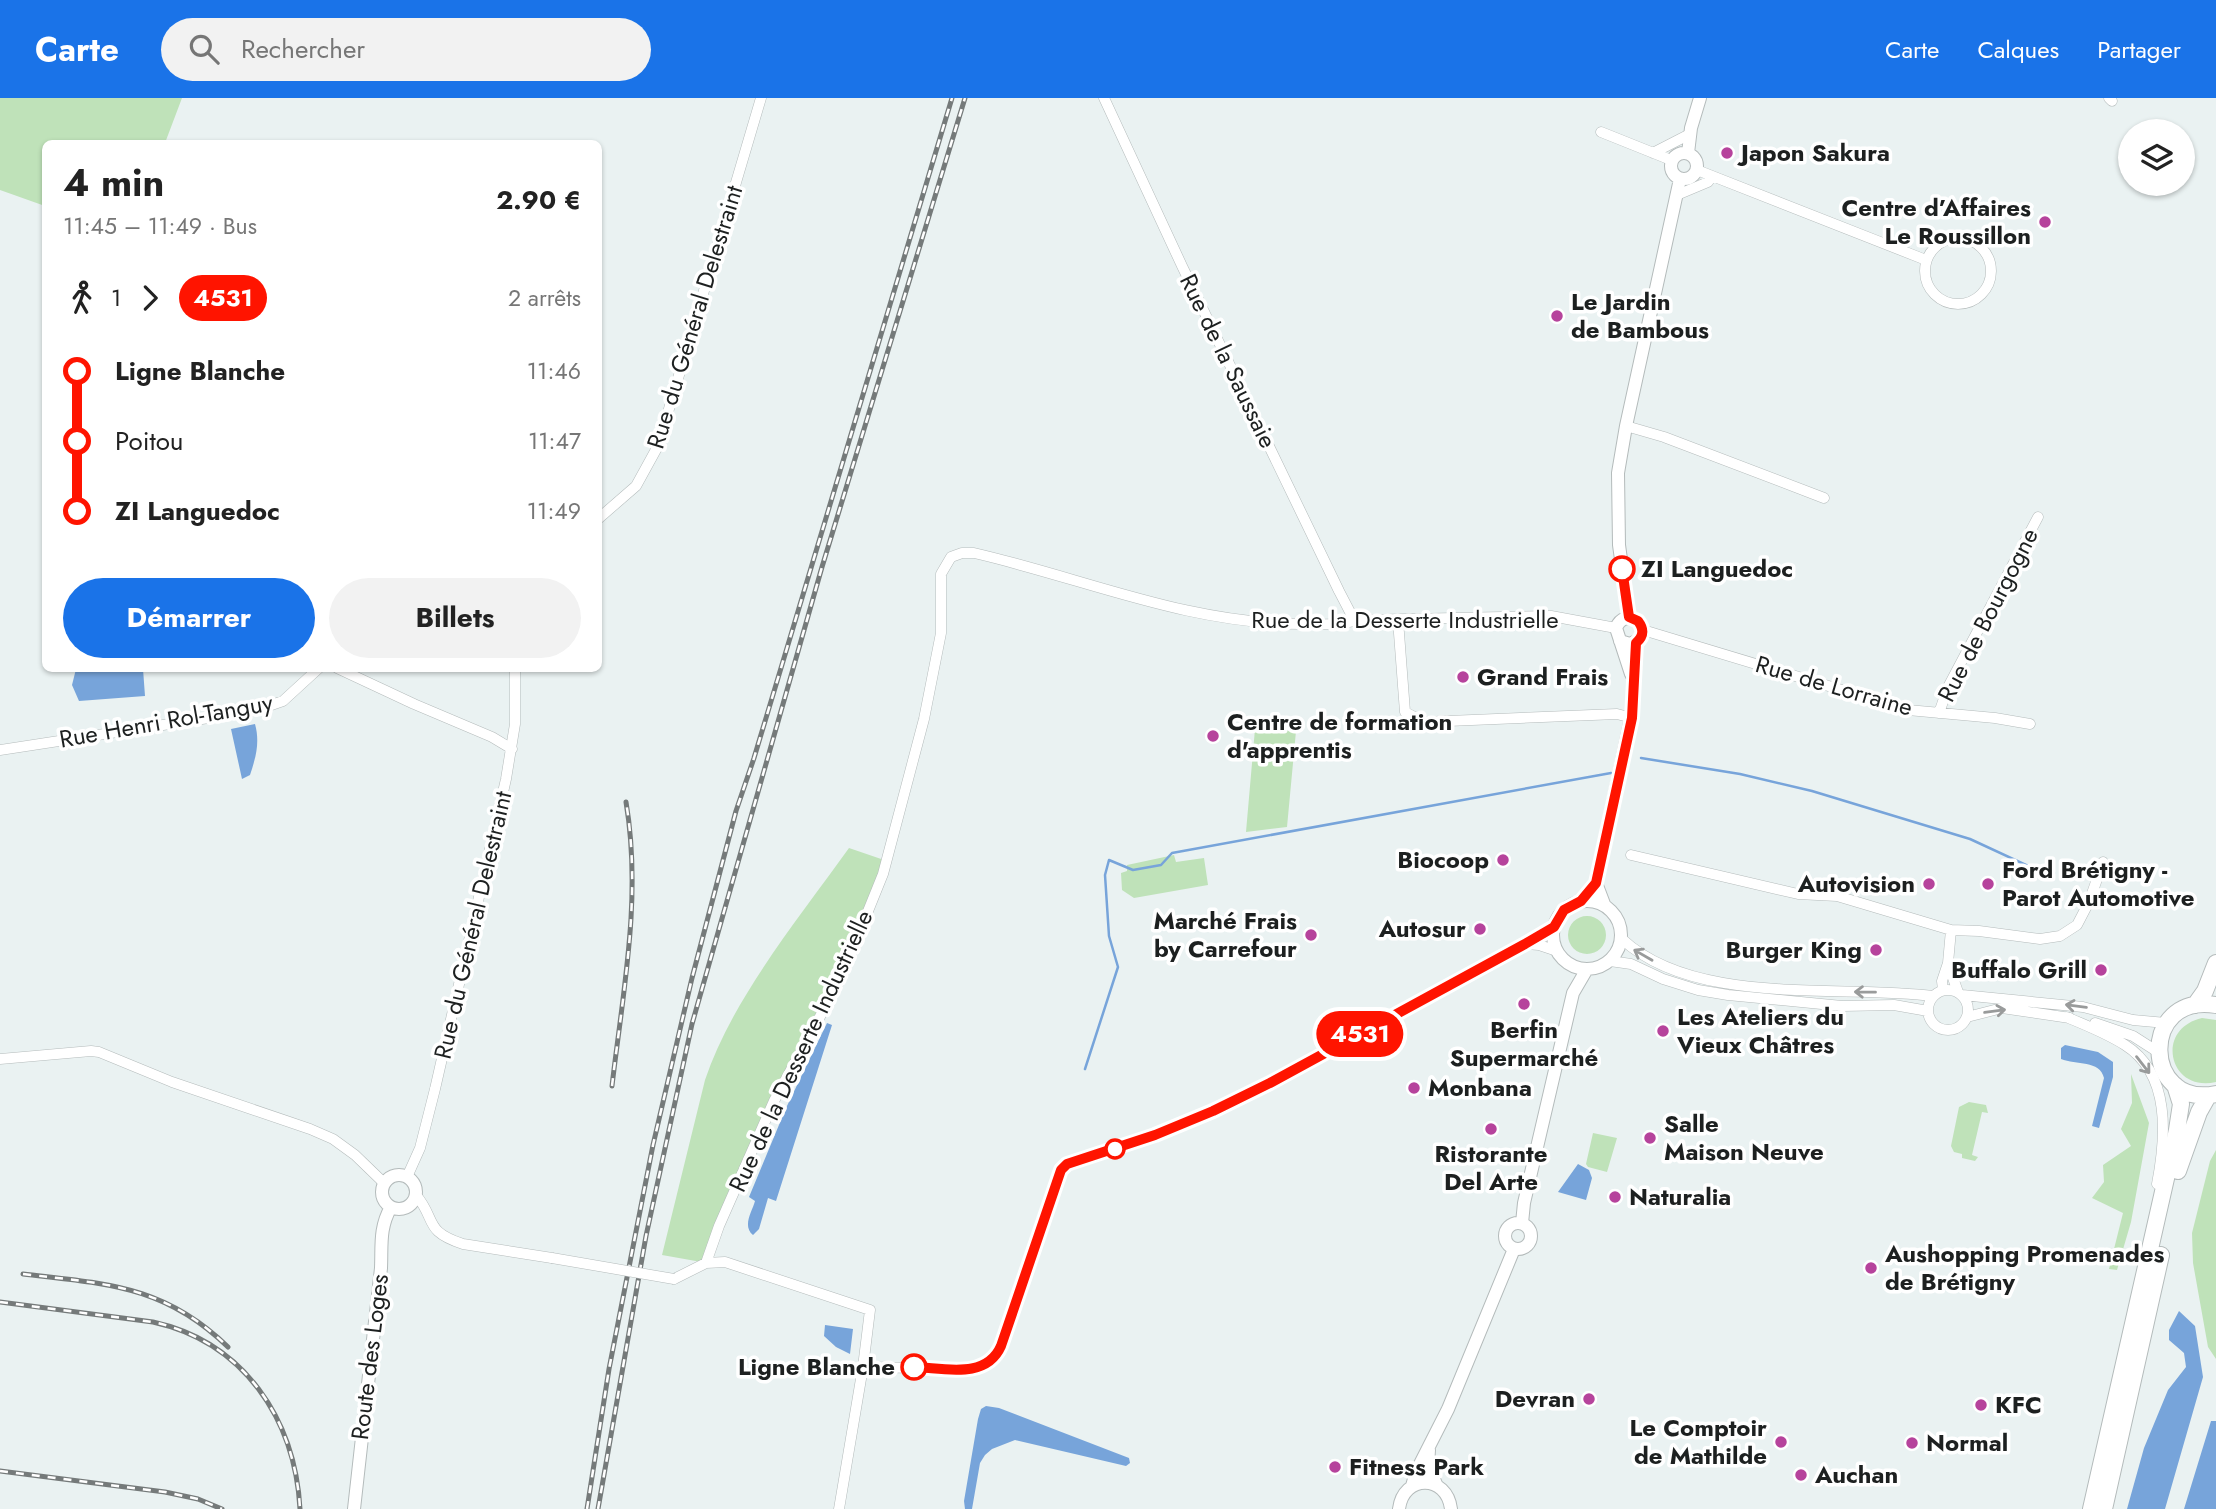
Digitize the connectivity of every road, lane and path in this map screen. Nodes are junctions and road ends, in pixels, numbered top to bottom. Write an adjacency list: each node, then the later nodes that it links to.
1 (761, 98): 16 (street, Rue du Général Delestraint)
2 (1104, 98): 19 (street, Rue de la Saussaie)
3 (1700, 98): 5 (street)
4 (1601, 132): 6 (street)
5 (1690, 134): 6 (street); 7 (street)
6 (1653, 153): 8 (street)
7 (1688, 153): 8 (street); 9 (street)
8 (1671, 160): 11 (street)
9 (1697, 170): 10 (street); 11 (street)
10 (1712, 176): 12 (street); 13 (street)
11 (1680, 179): 12 (street)
12 (1676, 195): 14 (street)
13 (1926, 260): 13 (street)
14 (1626, 426): 15 (street); 18 (street)
15 (1824, 498)
16 (602, 516)
17 (2038, 517): 29 (street, Rue de Bourgogne)
18 (1629, 617): 21 (street); 22 (street)
19 (1359, 620): 20 (street, Rue de la Desserte Industrielle); 69 (street, Rue de la Desserte Industrielle)
20 (1398, 620): 21 (street, Rue de la Desserte Industrielle); 30 (street)
21 (1616, 628): 23 (street)
22 (1643, 630): 24 (street); 29 (street, Rue de Lorraine)
23 (1620, 641): 24 (street); 28 (street)
24 (1636, 643): 28 (street)
25 (316, 672): 33 (street, Rue Henri Rol-Tanguy)
26 (346, 672): 32 (street)
27 (515, 672): 32 (street, Rue du Général Delestraint)
28 (1635, 684): 30 (street)
29 (1939, 713): 31 (street, Rue de Lorraine)
30 (1632, 718): 36 (street)
31 (2030, 724)
32 (512, 749): 63 (street, Rue du Général Delestraint)
33 (0, 750)
34 (1631, 855): 40 (street)
35 (2103, 862): 40 (street)
36 (1596, 883): 37 (street); 38 (street)
37 (1581, 901): 38 (street); 39 (street)
38 (1604, 904): 41 (street)
39 (1554, 927): 42 (street); 43 (street)
40 (1951, 930): 45 (street)
41 (1622, 939): 44 (street); 52 (street, one-way to 41)
42 (1525, 944): 43 (street); 70 (street)
43 (1557, 951): 47 (street)
44 (1610, 961): 48 (street); 55 (street)
45 (1948, 963): 49 (street); 51 (street)
46 (2216, 963): 53 (main road)
47 (1571, 965): 48 (street); 50 (street)
48 (1587, 969): 50 (street)
49 (1943, 990): 51 (street); 52 (street)
50 (1573, 993): 67 (street)
51 (1960, 993): 56 (street); 58 (street, one-way to 51)
52 (1933, 996): 55 (street)
53 (2195, 1005): 54 (main road); 58 (main road)
54 (2216, 1005)
55 (1928, 1011): 56 (street)
56 (1968, 1017): 57 (street, one-way to 57)
57 (2066, 1017): 59 (street); 71 (street, one-way to 71)
58 (2166, 1023): 59 (main road)
59 (2158, 1052): 61 (main road)
60 (0, 1059): 64 (street)
61 (2175, 1085): 62 (main road); 71 (main road)
62 (2212, 1095): 80 (main road)
63 (408, 1177): 64 (street); 65 (street)
64 (384, 1183): 66 (street)
65 (416, 1195): 66 (street); 69 (street, bridge)
66 (391, 1207): 75 (street, Route des Loges)
67 (1522, 1223): 68 (street); 68 (street)
68 (1514, 1249): 72 (street)
69 (706, 1263): 70 (street)
70 (863, 1367): 76 (street)
71 (2123, 1370): 79 (main road)
72 (1430, 1447): 73 (street); 74 (street)
73 (1412, 1486): 74 (street); 77 (street)
74 (1437, 1486): 78 (street)
75 (354, 1509)
76 (839, 1509)
77 (1399, 1509)
78 (1451, 1509)
79 (2091, 1509)
80 (2104, 1509)

